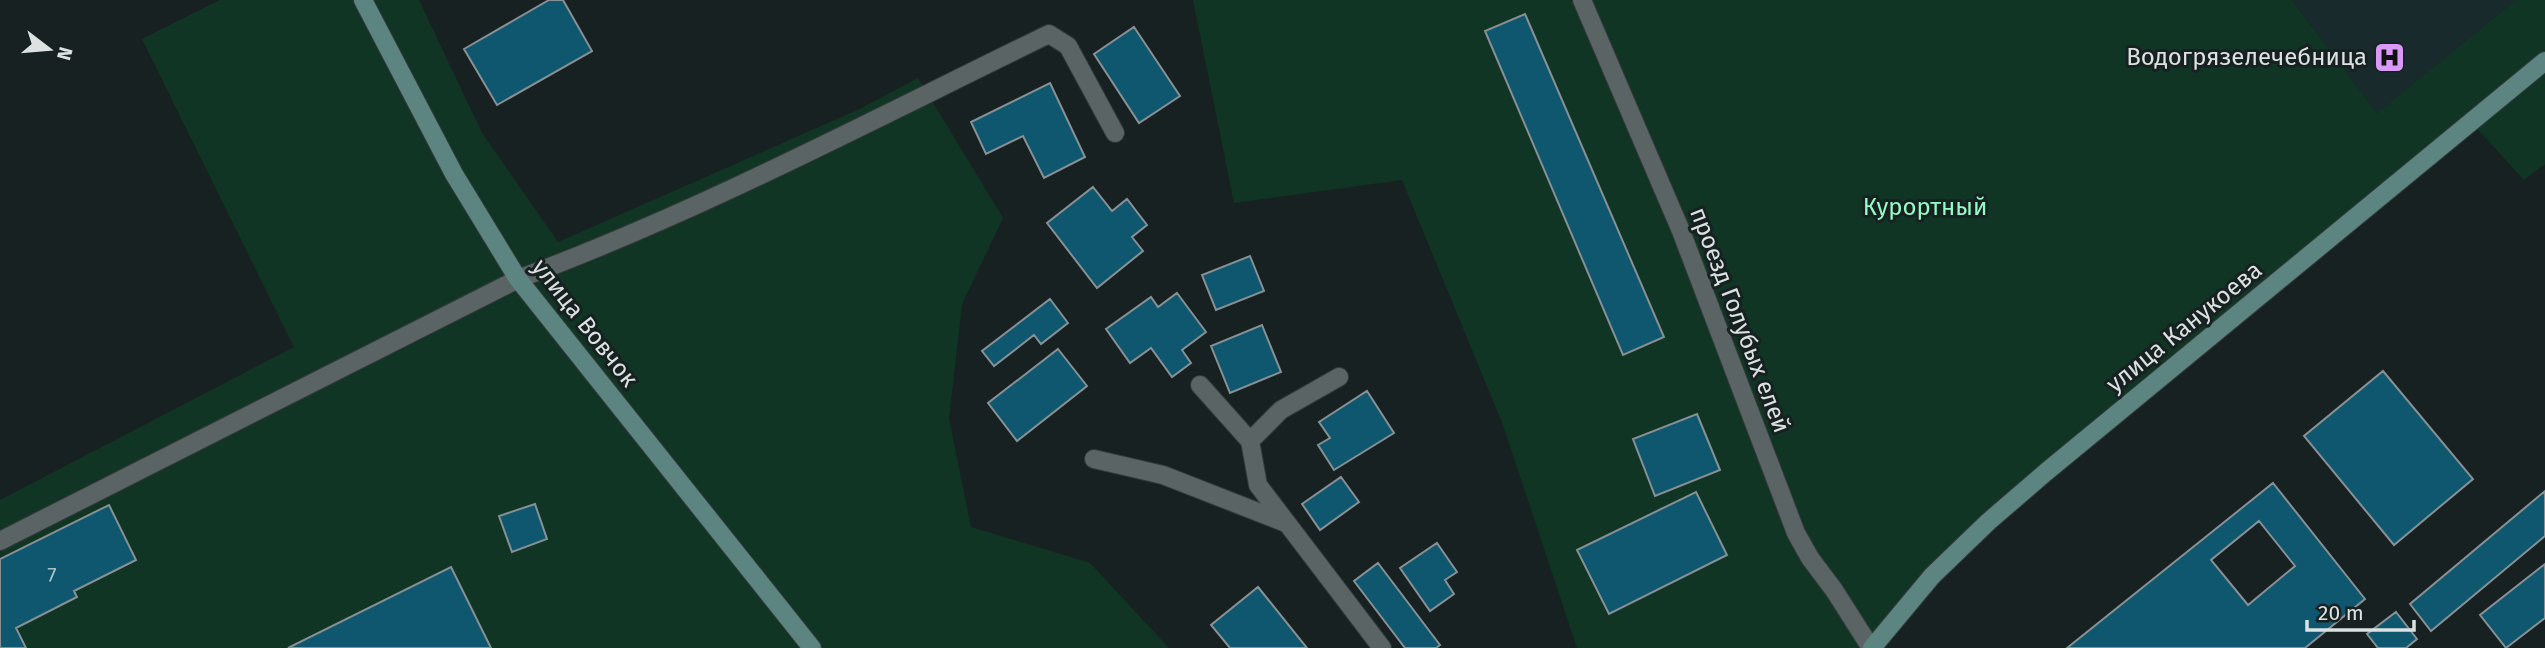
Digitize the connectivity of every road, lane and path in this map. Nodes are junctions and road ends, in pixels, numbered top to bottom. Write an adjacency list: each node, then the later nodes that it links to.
1 (363, 0): 5 (street, улица Вовчок)
2 (1582, 0): 14 (street, проезд Голубых елей)
3 (2545, 61): 14 (street, улица Канукоева)
4 (1115, 133): 5 (street)
5 (518, 279): 11 (street); 12 (street, улица Вовчок)
6 (1339, 377): 8 (street)
7 (1200, 385): 8 (street)
8 (1250, 441): 10 (street)
9 (1094, 459): 10 (street)
10 (1287, 524): 13 (street)
11 (0, 541)
12 (812, 648)
13 (1382, 648)
14 (1871, 648)

